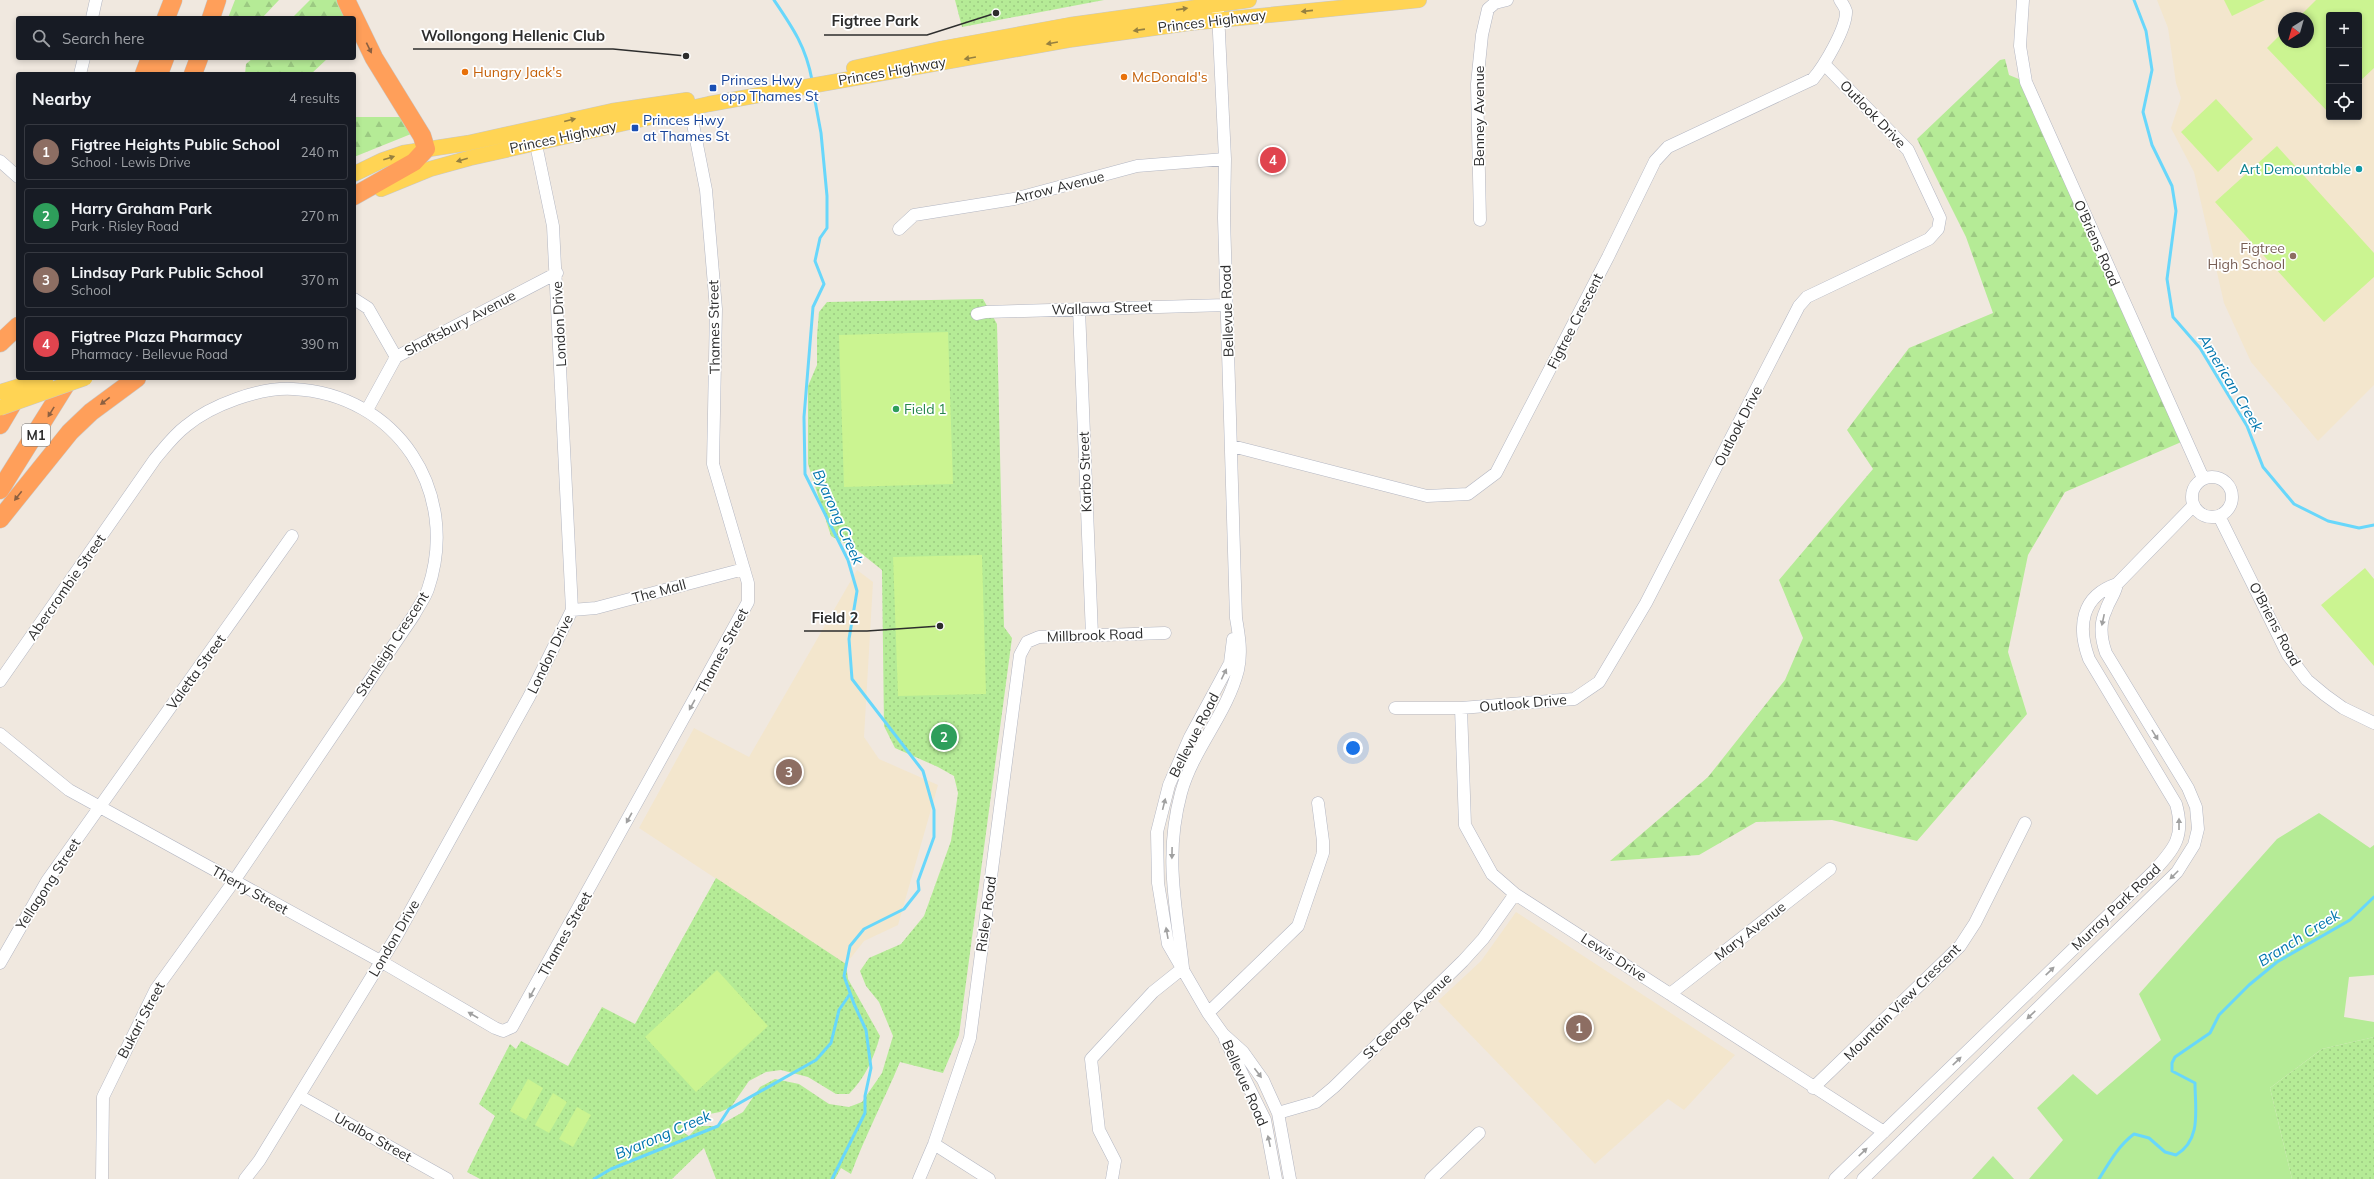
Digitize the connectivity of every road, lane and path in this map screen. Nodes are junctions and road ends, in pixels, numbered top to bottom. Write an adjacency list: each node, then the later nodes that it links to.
1 (96, 0): 13 (street)
2 (173, 0): 14 (highway)
3 (186, 0): 15 (highway)
4 (217, 0): 16 (highway)
5 (346, 0): 17 (highway, one-way to 17)
6 (1249, 0): 12 (main road, Princes Highway)
7 (1419, 0): 11 (main road, Princes Highway)
8 (1506, 0): 40 (street, Benney Avenue)
9 (1840, 0): 24 (street, Figtree Crescent)
10 (2023, 0): 60 (street, O'Briens Road)
11 (1352, 3): 18 (main road, Princes Highway, one-way to 18)
12 (1218, 4): 18 (street, Bellevue Road); 29 (main road, Princes Highway, one-way to 12)
13 (92, 16)
14 (167, 16)
15 (180, 16)
16 (213, 16)
17 (354, 16)
18 (1219, 20): 29 (main road, Princes Highway, one-way to 29); 34 (street, Bellevue Road)
19 (356, 21): 33 (highway, one-way to 33)
20 (84, 60): 25 (street)
21 (149, 60): 26 (highway)
22 (164, 60): 27 (highway)
23 (198, 60): 28 (highway)
24 (1825, 65): 59 (street, Figtree Crescent); 75 (street, Outlook Drive)
25 (80, 72)
26 (145, 72)
27 (160, 72)
28 (195, 72)
29 (828, 78): 30 (main road, Princes Highway)
30 (800, 83): 31 (main road, Princes Highway); 32 (main road, Princes Highway, one-way to 30)
31 (690, 109): 32 (main road, Princes Highway); 67 (street, Thames Street)
32 (534, 136): 33 (main road, Princes Highway); 39 (main road, Princes Highway, one-way to 39); 42 (street, London Drive)
33 (426, 149): 36 (main road, Princes Highway, one-way to 33); 38 (highway)
34 (1225, 159): 41 (street, Arrow Avenue); 44 (street, Bellevue Road)
35 (0, 161): 37 (street)
36 (356, 173)
37 (16, 175)
38 (356, 195)
39 (356, 203)
40 (1480, 220)
41 (899, 229)
42 (557, 273): 49 (street, Shaftsbury Avenue); 69 (street, London Drive)
43 (356, 300): 49 (street)
44 (1226, 304): 45 (street, Wallawa Street); 59 (street, Bellevue Road)
45 (1079, 309): 46 (street, Wallawa Street); 71 (street, Karbo Street)
46 (977, 314)
47 (16, 328): 48 (highway)
48 (0, 343)
49 (396, 357): 57 (street, Shaftsbury Avenue)
50 (28, 380): 58 (highway, M1)
51 (39, 380): 55 (main road, bridge)
52 (69, 380): 61 (highway, M1, one-way to 61)
53 (79, 380): 56 (main road, bridge)
54 (134, 380): 65 (highway, one-way to 65)
55 (0, 392)
56 (0, 408)
57 (367, 410): 62 (street, Stanleigh Crescent); 84 (street, Stanleigh Crescent)
58 (0, 425)
59 (1232, 446): 88 (street, Bellevue Road)
60 (2203, 478): 63 (street); 64 (street)
61 (0, 490)
62 (132, 493): 73 (street, Abercrombie Street)
63 (2194, 505): 64 (street); 68 (street, Murray Park Road)
64 (2219, 516): 76 (street, O'Briens Road)
65 (0, 519)
66 (292, 536): 79 (street, Valetta Street)
67 (744, 569): 69 (street, The Mall); 91 (street, Thames Street, one-way to 91)
68 (2117, 584): 81 (street, Murray Park Road, one-way to 68); 82 (street, Murray Park Road, one-way to 82)
69 (572, 610): 86 (street, London Drive)
70 (1165, 633): 71 (street, Millbrook Road)
71 (1092, 635): 72 (street, Millbrook Road)
72 (1027, 642): 98 (street, Risley Road)
73 (0, 681)
74 (1395, 708): 75 (street, Outlook Drive)
75 (1461, 708): 85 (street, Lewis Drive)
76 (2374, 723)
77 (0, 734): 79 (street, Therry Street)
78 (1318, 803): 90 (street)
79 (99, 807): 84 (street, Therry Street); 87 (street, Yellagong Street)
80 (2025, 823): 93 (street, Mountain View Crescent)
81 (2174, 847): 82 (street); 96 (street, Murray Park Road, one-way to 81)
82 (2190, 853): 109 (street, Murray Park Road, one-way to 109)
83 (1830, 869): 89 (street, Mary Avenue)
84 (234, 881): 86 (street, Therry Street); 99 (street, Bukari Street)
85 (1515, 894): 89 (street, Lewis Drive); 95 (street, St George Avenue)
86 (382, 962): 91 (street, Therry Street, one-way to 86); 94 (street, London Drive)
87 (0, 963)
88 (1183, 968): 90 (street, Bellevue Road); 104 (street)
89 (1670, 994): 93 (street, Lewis Drive)
90 (1208, 1013): 92 (street, Bellevue Road)
91 (508, 1030)
92 (1223, 1034): 95 (street, Bellevue Road, one-way to 95); 105 (street, Bellevue Road, one-way to 92)
93 (1813, 1088): 96 (street, Lewis Drive)
94 (299, 1096): 100 (street, London Drive); 101 (street, Uralba Street)
95 (1278, 1113): 106 (street, Bellevue Road)
96 (1884, 1132): 108 (street, Murray Park Road, one-way to 96)
97 (1479, 1133): 107 (street)
98 (934, 1144): 102 (street, Risley Road); 103 (street)
99 (102, 1179)
100 (245, 1179)
101 (446, 1179)
102 (919, 1179)
103 (989, 1179)
104 (1112, 1179)
105 (1276, 1179)
106 (1290, 1179)
107 (1431, 1179)
108 (1835, 1179)
109 (1863, 1179)

